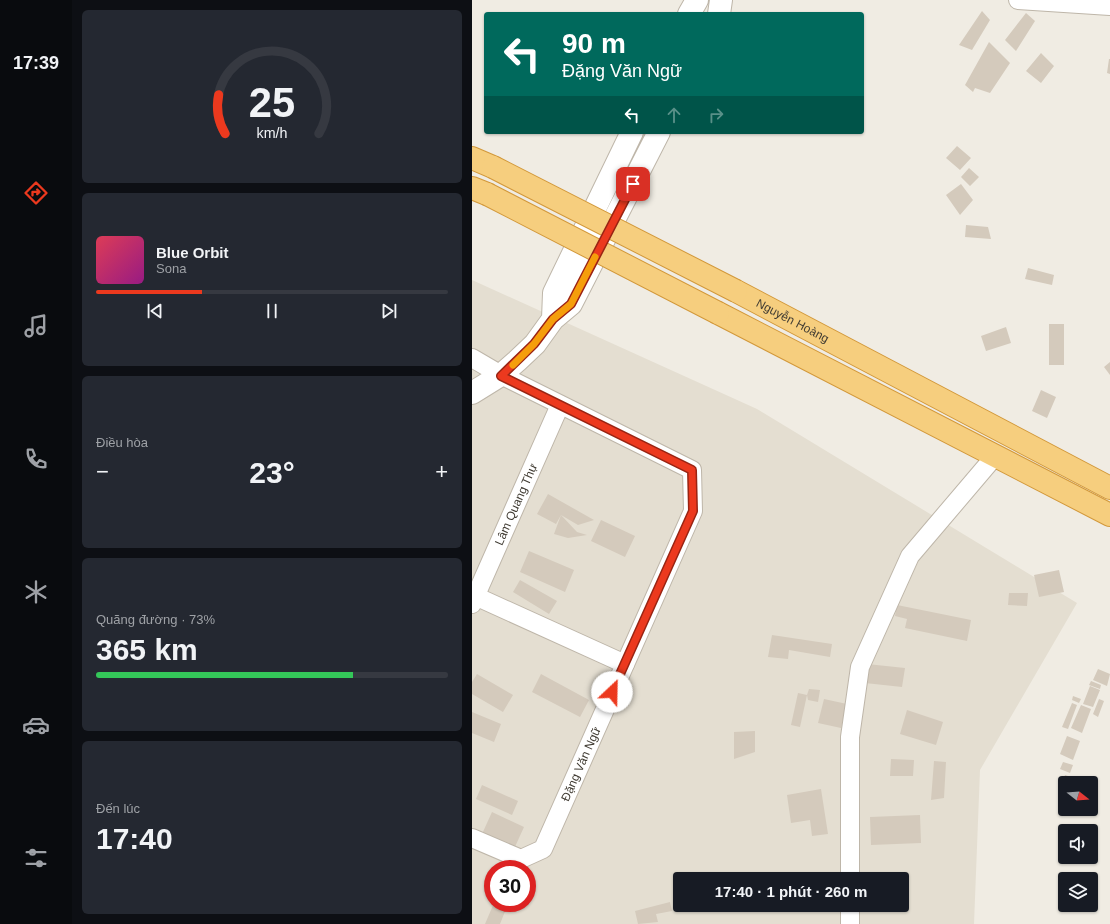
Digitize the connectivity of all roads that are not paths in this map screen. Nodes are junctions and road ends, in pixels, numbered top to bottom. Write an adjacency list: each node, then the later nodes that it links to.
1 (697, 0): 5 (street)
2 (721, 0): 6 (street)
3 (1018, 0): 4 (street)
4 (1110, 6)
5 (690, 12)
6 (719, 12)
7 (659, 134): 9 (street)
8 (629, 139): 9 (street); 12 (street)
9 (646, 157): 12 (street)
10 (472, 158): 18 (highway, Nguyễn Hoàng, bridge)
11 (480, 191): 17 (highway, bridge)
12 (553, 319): 14 (street)
13 (472, 358): 14 (street, Đặng Văn Ngữ)
14 (501, 376): 15 (street); 16 (street, Đặng Văn Ngữ)
15 (472, 393)
16 (560, 405): 20 (street, Lâm Quang Thự); 21 (street, Đặng Văn Ngữ)
17 (995, 456): 19 (highway); 23 (street)
18 (1110, 488)
19 (1110, 515)
20 (474, 600): 21 (street)
21 (625, 664): 22 (street, Đặng Văn Ngữ)
22 (472, 838)
23 (850, 872)
24 (850, 912): 25 (street)
25 (850, 924)

